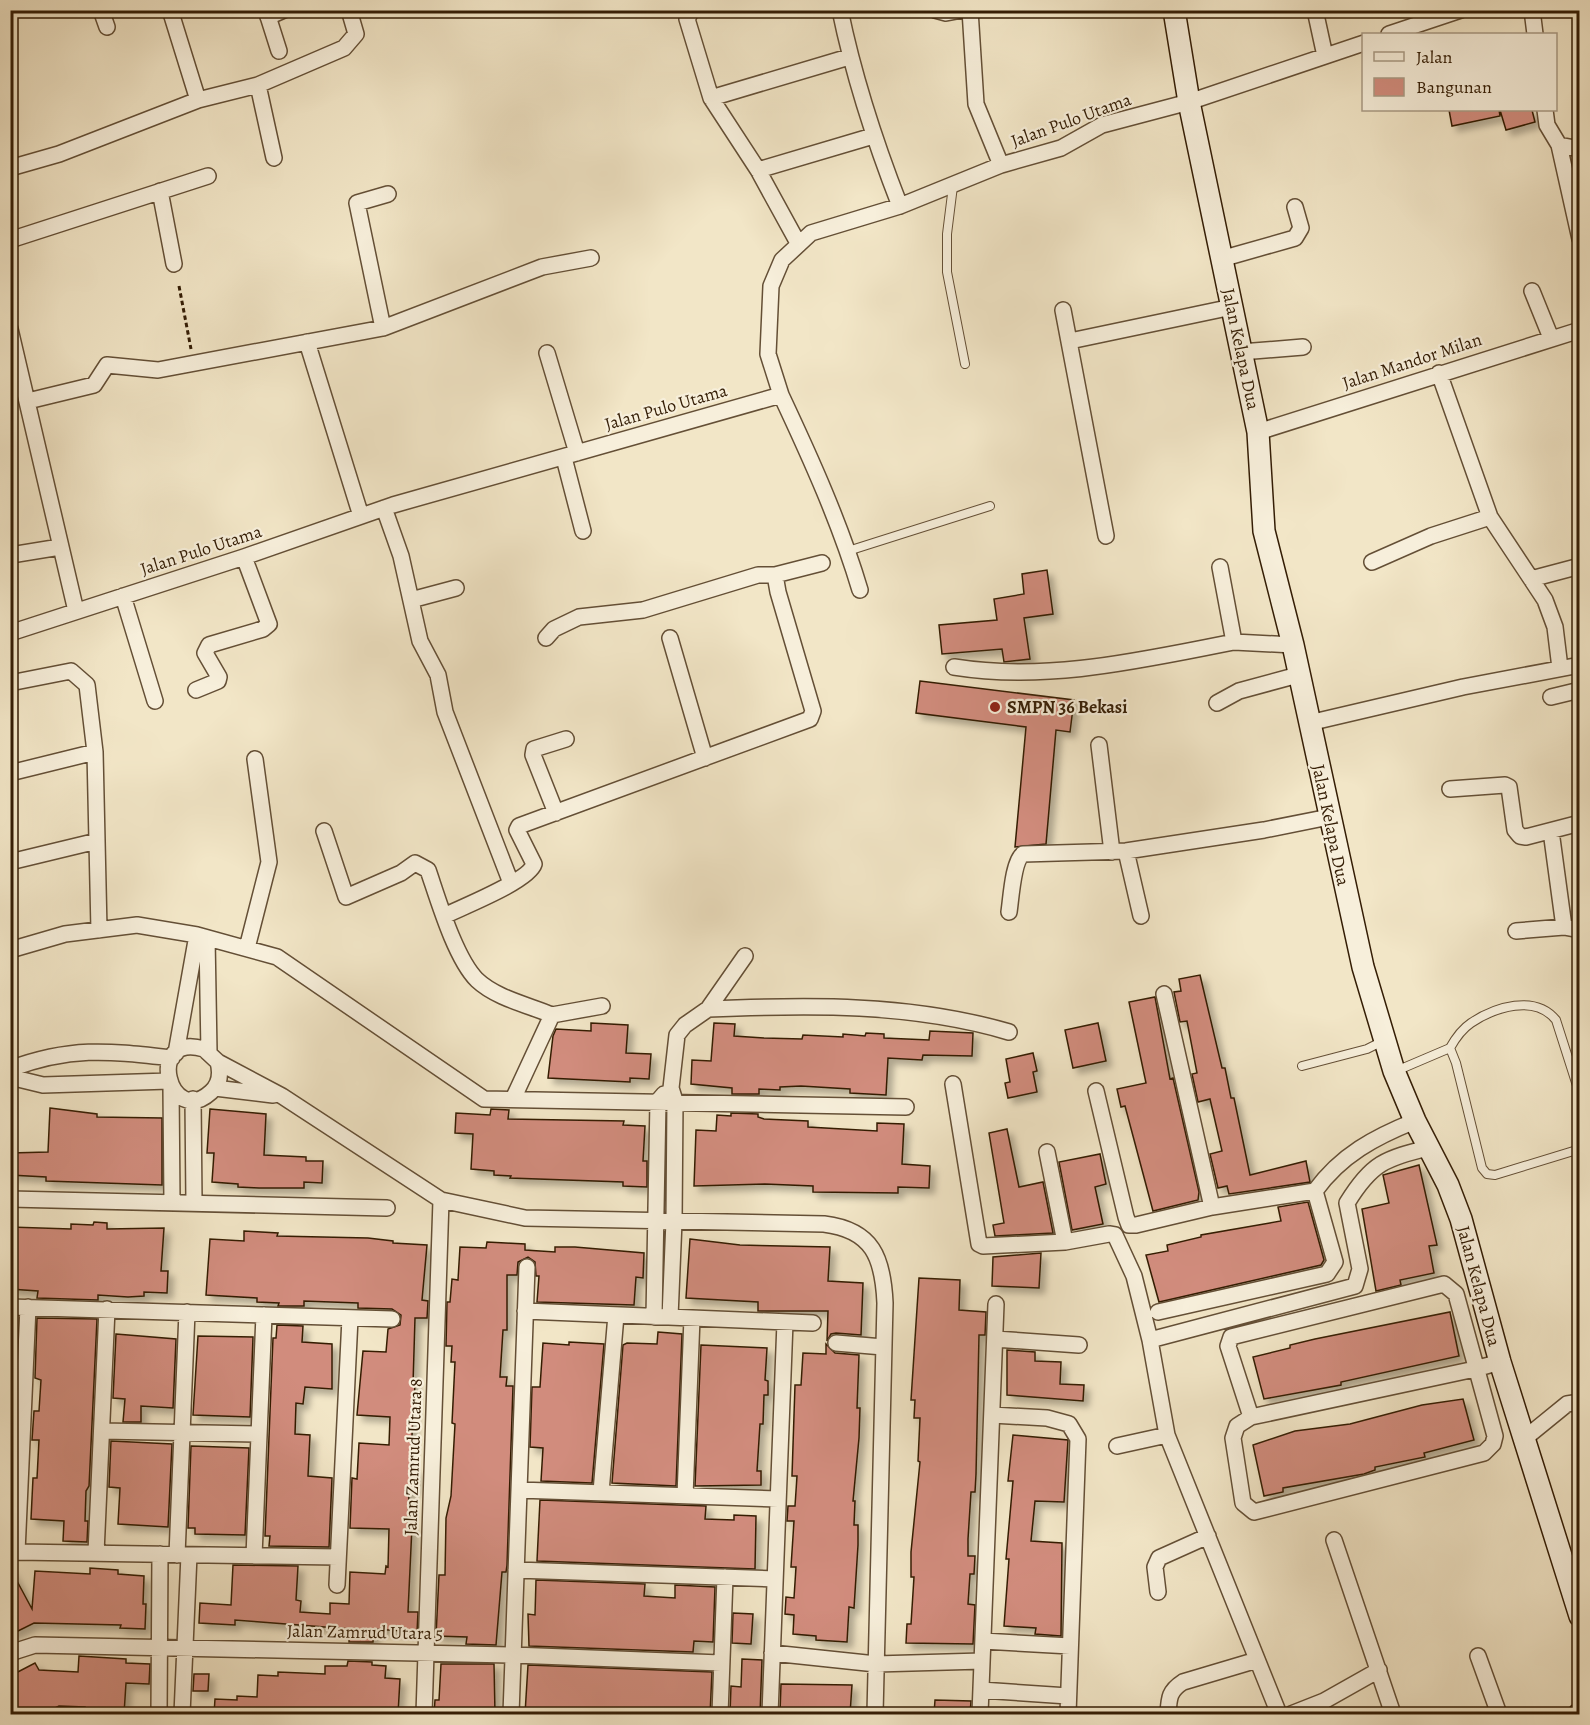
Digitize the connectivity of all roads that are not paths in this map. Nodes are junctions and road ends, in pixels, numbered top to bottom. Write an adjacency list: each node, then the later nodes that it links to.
1 (101, 10): 15 (street)
2 (284, 10): 14 (street)
3 (350, 10): 22 (street)
4 (692, 10): 23 (street)
5 (840, 10): 21 (street)
6 (935, 10): 7 (street)
7 (962, 10)
8 (970, 10): 31 (street)
9 (1174, 10): 25 (main road, Jalan Kelapa Dua)
10 (1315, 10): 20 (street)
11 (1461, 10): 16 (street)
12 (1532, 10): 17 (street)
13 (171, 13): 24 (street)
14 (267, 14): 19 (street)
15 (107, 27)
16 (1392, 33)
17 (1535, 33)
18 (1362, 44): 20 (street, Jalan Pulo Utama)
19 (279, 51)
20 (1325, 56): 25 (street, Jalan Pulo Utama)
21 (849, 57): 23 (street); 27 (street)
22 (258, 85): 24 (street); 30 (street)
23 (711, 98): 33 (street)
24 (198, 100): 32 (street)
25 (1189, 102): 31 (street, Jalan Pulo Utama); 44 (main road, Jalan Kelapa Dua)
26 (1545, 111): 28 (street)
27 (873, 136): 33 (street); 38 (street)
28 (1559, 145): 29 (street); 40 (street)
29 (1580, 149)
30 (274, 158)
31 (1001, 165): 35 (street, Jalan Pulo Utama)
32 (10, 168)
33 (758, 170): 42 (street)
34 (208, 176): 36 (street)
35 (954, 186): 38 (street, Jalan Pulo Utama); 58 (lane)
36 (160, 191): 41 (street); 45 (street)
37 (388, 194): 49 (street)
38 (900, 206): 42 (street, Jalan Pulo Utama)
39 (1295, 207): 44 (street)
40 (1580, 239)
41 (10, 240)
42 (798, 243): 60 (street, Jalan Pulo Utama)
43 (591, 258): 49 (street)
44 (1221, 258): 47 (main road, Jalan Kelapa Dua)
45 (174, 264)
46 (1532, 291): 52 (street)
47 (1232, 308): 53 (street); 56 (main road, Jalan Kelapa Dua)
48 (1063, 310): 53 (street)
49 (383, 328): 54 (street)
50 (10, 329): 61 (street)
51 (1580, 330): 52 (street, Jalan Mandor Milan)
52 (1551, 338): 59 (street, Jalan Mandor Milan)
53 (1070, 341): 69 (street)
54 (307, 342): 61 (street); 66 (street)
55 (1303, 347): 56 (street)
56 (1241, 352): 62 (main road, Jalan Kelapa Dua)
57 (547, 353): 63 (street)
58 (965, 364)
59 (1438, 373): 62 (street, Jalan Mandor Milan); 67 (street)
60 (781, 395): 63 (street, Jalan Pulo Utama); 71 (street)
61 (28, 402): 70 (street)
62 (1258, 432): 89 (main road, Jalan Kelapa Dua)
63 (571, 455): 65 (street, Jalan Pulo Utama); 68 (street)
64 (990, 506): 71 (lane)
65 (384, 508): 66 (street, Jalan Pulo Utama); 83 (street)
66 (361, 516): 73 (street, Jalan Pulo Utama)
67 (1490, 517): 74 (street); 79 (street)
68 (583, 531)
69 (1106, 536)
70 (60, 547): 72 (street); 84 (street)
71 (848, 550): 81 (street)
72 (11, 555)
73 (244, 557): 82 (street, Jalan Pulo Utama); 95 (street)
74 (1372, 562)
75 (822, 563): 78 (street)
76 (1580, 566): 79 (street)
77 (1220, 567): 88 (street)
78 (775, 575): 86 (street); 104 (street)
79 (1532, 579): 92 (street)
80 (456, 588): 83 (street)
81 (861, 590)
82 (123, 596): 84 (street, Jalan Pulo Utama); 98 (street)
83 (411, 600): 116 (street)
84 (76, 611): 85 (street, Jalan Pulo Utama)
85 (10, 633)
86 (546, 638)
87 (670, 638): 104 (street)
88 (1234, 642): 89 (street); 91 (street)
89 (1293, 645): 93 (main road, Jalan Kelapa Dua)
90 (1580, 665): 92 (street)
91 (954, 667)
92 (1560, 668): 100 (street)
93 (1298, 675): 99 (street); 100 (main road, Jalan Kelapa Dua)
94 (10, 683): 103 (street)
95 (196, 690)
96 (1580, 690): 97 (street)
97 (1551, 697)
98 (155, 701)
99 (1217, 703)
100 (1309, 723): 109 (main road, Jalan Kelapa Dua)
101 (566, 739): 108 (street)
102 (1099, 745): 114 (street)
103 (95, 752): 106 (street); 113 (street)
104 (705, 758): 108 (street)
105 (255, 759): 124 (street)
106 (10, 773)
107 (1450, 789): 112 (street)
108 (556, 813): 116 (street)
109 (1329, 817): 114 (street); 132 (main road, Jalan Kelapa Dua)
110 (1580, 823): 112 (street)
111 (324, 831): 118 (street)
112 (1551, 831): 120 (street)
113 (97, 841): 115 (street); 121 (street)
114 (1119, 851): 117 (street); 119 (street)
115 (10, 862)
116 (511, 883): 118 (street)
117 (1009, 912)
118 (444, 916): 130 (street)
119 (1141, 916)
120 (1572, 928): 122 (street)
121 (99, 930): 123 (street); 125 (street)
122 (1516, 931)
123 (202, 936): 124 (street); 134 (street); 135 (street)
124 (248, 948): 148 (street)
125 (10, 950)
126 (745, 956): 129 (street)
127 (1164, 994): 160 (street)
128 (602, 1006): 130 (street)
129 (708, 1009): 131 (street); 144 (street)
130 (552, 1015): 148 (street)
131 (1009, 1032)
132 (1384, 1040): 136 (lane); 138 (main road, Jalan Kelapa Dua)
133 (1450, 1048): 138 (lane); 145 (lane); 153 (lane)
134 (174, 1056): 135 (street); 137 (street); 140 (street)
135 (213, 1057): 142 (street); 146 (street)
136 (1302, 1066)
137 (10, 1070)
138 (1394, 1071): 151 (main road, Jalan Kelapa Dua)
139 (10, 1077): 140 (street)
140 (170, 1084): 147 (street); 158 (street)
141 (953, 1084): 164 (street)
142 (215, 1088): 146 (street); 147 (street)
143 (1096, 1091): 160 (street)
144 (673, 1094): 149 (street); 150 (street); 162 (street)
145 (1580, 1095)
146 (282, 1096): 157 (street)
147 (193, 1099): 159 (street)
148 (513, 1099): 149 (street)
149 (658, 1101): 163 (street)
150 (906, 1107)
151 (1415, 1121): 152 (main road, Jalan Kelapa Dua); 155 (street)
152 (1431, 1147): 182 (street); 186 (main road, Jalan Kelapa Dua)
153 (1580, 1149)
154 (1047, 1152): 164 (street)
155 (1315, 1191): 160 (street); 172 (street)
156 (10, 1198): 158 (street)
157 (441, 1200): 163 (street); 222 (street, Jalan Zamrud Utara 8)
158 (172, 1202): 159 (street)
159 (194, 1203): 161 (street)
160 (1212, 1207)
161 (387, 1208)
162 (674, 1221): 163 (street); 175 (street); 185 (street)
163 (657, 1222): 175 (street)
164 (1065, 1242): 182 (street)
165 (527, 1266): 170 (street)
166 (996, 1304): 181 (street)
167 (10, 1307): 168 (street)
168 (28, 1307): 169 (street); 188 (street)
169 (107, 1309): 171 (street); 192 (street)
170 (525, 1311): 174 (street); 198 (street)
171 (187, 1312): 173 (street); 193 (street)
172 (1158, 1312)
173 (264, 1315): 176 (street); 194 (street)
174 (616, 1315): 175 (street); 199 (street)
175 (662, 1317): 177 (street)
176 (350, 1318): 178 (street); 210 (street)
177 (692, 1318): 179 (street); 200 (street)
178 (392, 1319)
179 (785, 1322): 180 (street); 201 (street)
180 (813, 1323)
181 (995, 1339): 184 (street); 190 (street)
182 (1150, 1340): 195 (street)
183 (836, 1343): 185 (street)
184 (1079, 1345)
185 (883, 1347): 229 (street)
186 (1500, 1362): 187 (street); 196 (main road, Jalan Kelapa Dua)
187 (1475, 1369): 191 (street); 191 (street); 191 (street)
188 (17, 1388): 202 (street)
189 (1580, 1402): 196 (street)
190 (992, 1415): 217 (street); 218 (street)
191 (1251, 1417)
192 (102, 1431): 193 (street); 205 (street)
193 (182, 1432): 194 (street); 208 (street)
194 (259, 1434): 209 (street)
195 (1167, 1435): 197 (street); 203 (street)
196 (1524, 1438): 216 (main road, Jalan Kelapa Dua)
197 (1117, 1446)
198 (519, 1490): 199 (street); 211 (street)
199 (602, 1492): 200 (street)
200 (685, 1496): 201 (street)
201 (778, 1499): 213 (street)
202 (15, 1502): 206 (street)
203 (1208, 1536): 215 (street); 226 (street)
204 (1334, 1540): 230 (street)
205 (96, 1553): 206 (street); 207 (street)
206 (14, 1554)
207 (160, 1554): 208 (street); 219 (street)
208 (183, 1555): 209 (street); 220 (street)
209 (254, 1556): 210 (street)
210 (338, 1557): 214 (street)
211 (516, 1570): 212 (street); 224 (street)
212 (725, 1577): 213 (street); 228 (street)
213 (775, 1579): 223 (street)
214 (337, 1585)
215 (1158, 1592)
216 (1580, 1616)
217 (983, 1641): 218 (street); 227 (street)
218 (1070, 1646): 232 (street)
219 (159, 1647): 220 (street, Jalan Zamrud Utara 5); 221 (street, Jalan Zamrud Utara 5); 234 (street)
220 (185, 1647): 222 (street, Jalan Zamrud Utara 5); 235 (street)
221 (10, 1653)
222 (426, 1653): 224 (street, Jalan Zamrud Utara 5); 236 (street, Jalan Zamrud Utara 8)
223 (772, 1653): 229 (street); 239 (street)
224 (513, 1655): 228 (street, Jalan Zamrud Utara 5); 237 (street)
225 (1478, 1656): 245 (street)
226 (1257, 1660): 233 (street); 243 (street)
227 (982, 1661): 229 (street); 231 (street)
228 (721, 1664): 238 (street)
229 (876, 1664): 240 (street)
230 (1379, 1670): 233 (street); 244 (street)
231 (981, 1690): 232 (street); 241 (street)
232 (1068, 1696): 242 (street)
233 (1278, 1713)
234 (159, 1714)
235 (182, 1714)
236 (424, 1714)
237 (511, 1714)
238 (720, 1714)
239 (770, 1714)
240 (875, 1714)
241 (980, 1714)
242 (1068, 1714)
243 (1168, 1714)
244 (1393, 1714)
245 (1499, 1714)

